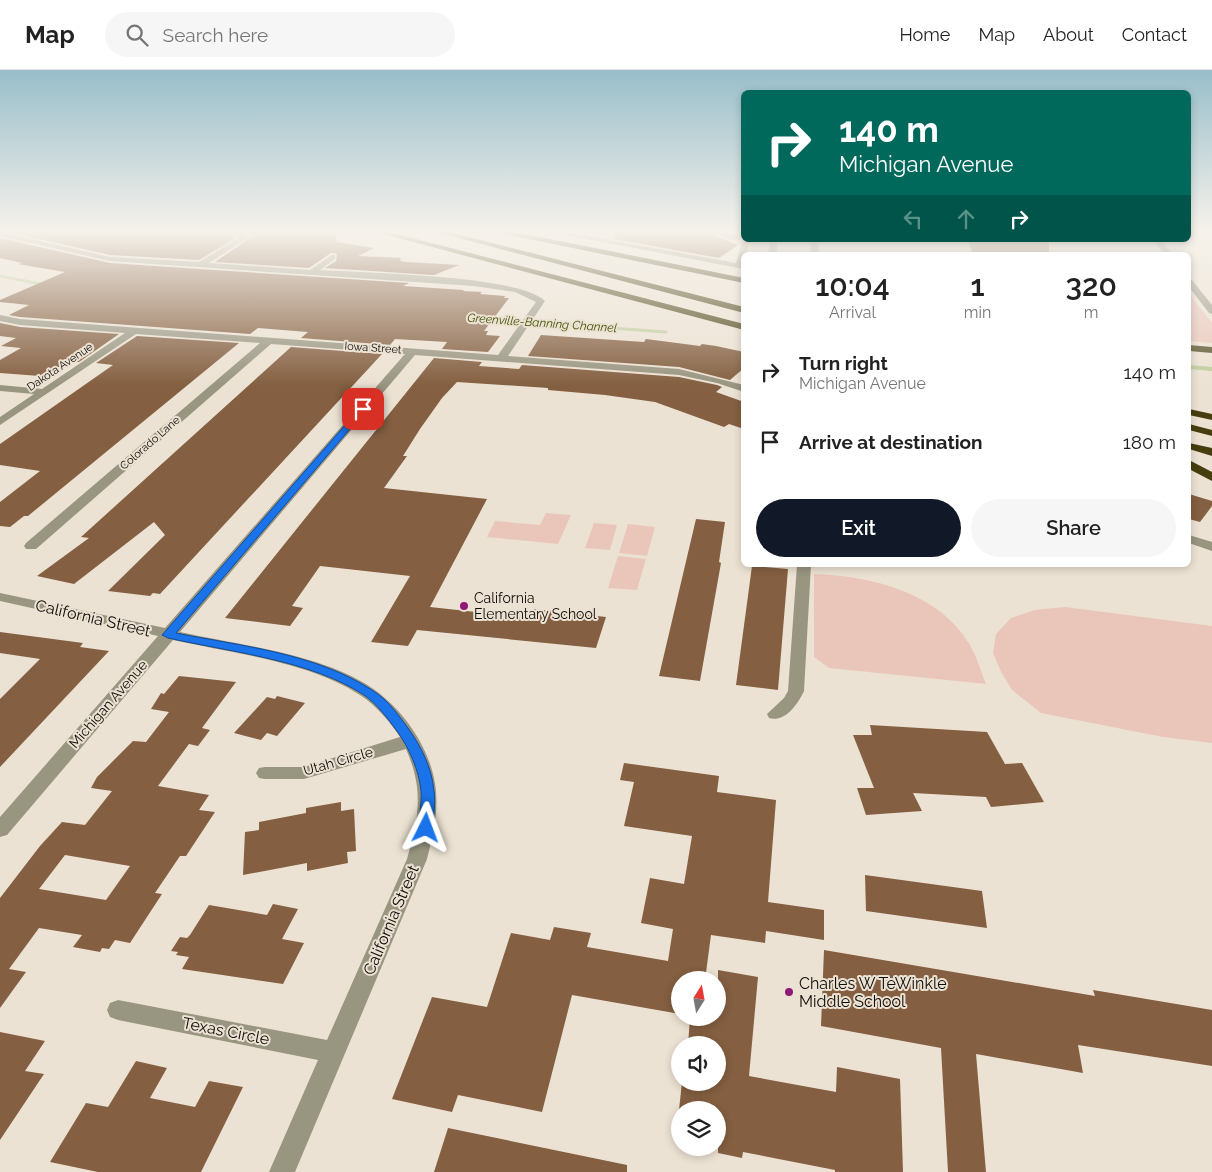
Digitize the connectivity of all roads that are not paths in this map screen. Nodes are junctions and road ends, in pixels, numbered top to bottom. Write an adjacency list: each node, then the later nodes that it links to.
1 (467, 283): 18 (street)
2 (575, 283): 12 (highway)
3 (604, 283): 11 (highway)
4 (640, 283): 8 (highway)
5 (677, 283): 7 (highway)
6 (1191, 287): 9 (street)
7 (741, 299)
8 (741, 309)
9 (1212, 311)
10 (0, 318): 13 (street, Iowa Street)
11 (741, 319)
12 (741, 327)
13 (134, 332): 14 (street, Iowa Street); 21 (street, Dakota Avenue)
14 (269, 341): 17 (street, Iowa Street); 34 (street, Colorado Lane)
15 (1191, 348): 16 (main road)
16 (1212, 350)
17 (414, 351): 18 (street, Iowa Street); 38 (street, Michigan Avenue)
18 (502, 357): 20 (street, Iowa Street)
19 (0, 388): 21 (street)
20 (741, 388)
21 (45, 392): 24 (street, Dakota Avenue)
22 (1191, 413): 23 (highway)
23 (1212, 418)
24 (0, 422)
25 (1191, 428): 26 (highway)
26 (1212, 433)
27 (1191, 441): 28 (highway)
28 (1212, 446)
29 (1191, 447): 30 (highway)
30 (1212, 452)
31 (1191, 465): 32 (highway)
32 (1212, 477)
33 (1191, 540): 35 (street)
34 (31, 546)
35 (1212, 547)
36 (804, 567): 39 (street)
37 (0, 597): 38 (street, California Street)
38 (168, 635): 40 (street, California Street); 42 (street, Michigan Avenue)
39 (775, 714)
40 (410, 740): 41 (street, Utah Circle); 44 (street, California Street)
41 (265, 773)
42 (0, 830)
43 (118, 1010): 44 (street, Texas Circle)
44 (333, 1052): 45 (street, California Street)
45 (282, 1172)

